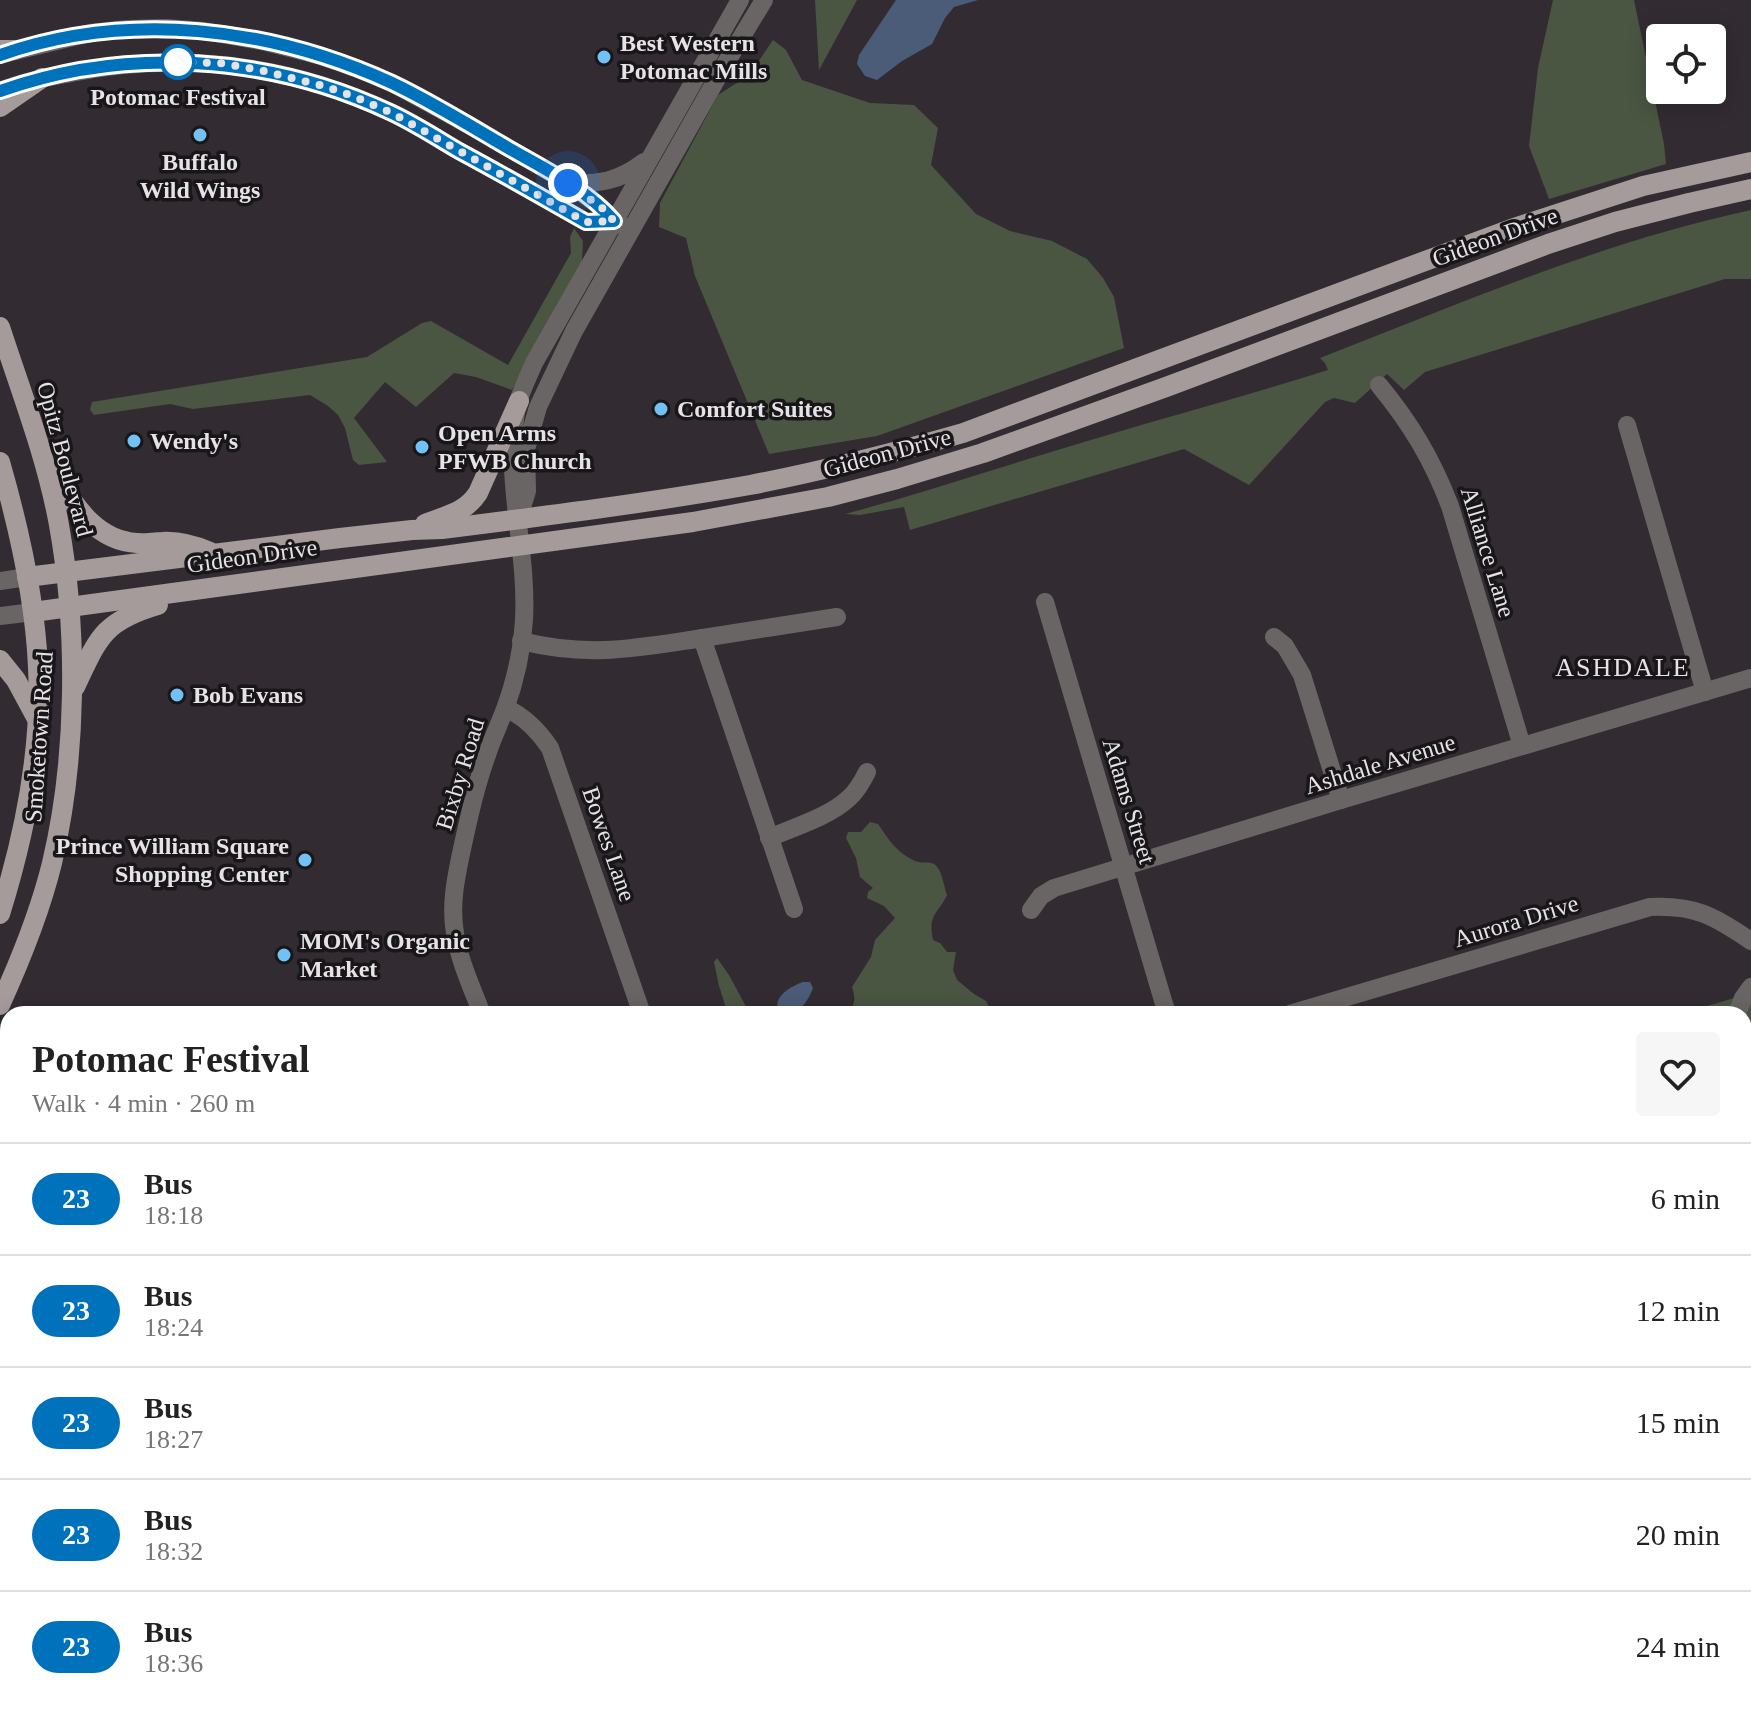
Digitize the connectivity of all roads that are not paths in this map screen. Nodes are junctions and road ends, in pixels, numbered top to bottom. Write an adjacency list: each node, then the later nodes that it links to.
1 (740, 0): 7 (street, Bixby Road)
2 (766, 0): 12 (street)
3 (5, 52): 9 (street)
4 (42, 78): 5 (street); 6 (main road); 11 (street)
5 (0, 91)
6 (0, 107)
7 (650, 157): 9 (street); 11 (street, Bixby Road)
8 (1751, 162): 14 (main road, Gideon Drive)
9 (568, 183): 11 (street)
10 (1751, 189): 16 (main road, Gideon Drive)
11 (614, 221): 12 (street); 17 (street, Bixby Road)
12 (631, 230): 22 (street)
13 (0, 327): 19 (main road, Opitz Boulevard)
14 (1156, 362): 16 (main road); 22 (main road, Gideon Drive)
15 (1379, 385): 44 (street, Alliance Lane)
16 (1166, 387): 24 (main road, Gideon Drive)
17 (519, 401): 22 (street, Bixby Road); 23 (main road)
18 (1627, 425): 40 (street)
19 (42, 458): 25 (main road); 26 (main road, Opitz Boulevard)
20 (3, 472): 21 (main road); 27 (main road)
21 (0, 504)
22 (518, 519): 23 (main road, Gideon Drive); 24 (street, Bixby Road)
23 (412, 530): 25 (main road, Gideon Drive)
24 (521, 546): 29 (main road, Gideon Drive); 37 (street, Bixby Road)
25 (213, 554): 26 (main road, Gideon Drive)
26 (67, 572): 27 (main road, Gideon Drive); 31 (main road, Opitz Boulevard)
27 (27, 577): 28 (street, Gideon Drive); 32 (main road)
28 (0, 581)
29 (186, 591): 31 (main road, Gideon Drive); 41 (main road)
30 (1045, 602): 48 (street, Adams Street)
31 (70, 607): 32 (main road, Gideon Drive); 41 (main road, Smoketown Road)
32 (33, 612): 33 (street, Gideon Drive); 43 (main road, Smoketown Road)
33 (0, 616)
34 (837, 617): 36 (street)
35 (1274, 637): 46 (street)
36 (702, 638): 37 (street); 47 (street)
37 (521, 641): 42 (street, Bixby Road)
38 (0, 660): 43 (main road)
39 (1751, 678): 40 (street, Ashdale Avenue)
40 (1705, 692): 44 (street, Ashdale Avenue)
41 (72, 694): 54 (main road, Smoketown Road)
42 (506, 708): 55 (street, Bixby Road); 56 (street, Bowes Lane)
43 (38, 722): 51 (main road, Smoketown Road)
44 (1522, 746): 46 (street, Ashdale Avenue)
45 (867, 772): 47 (street)
46 (1341, 800): 48 (street, Ashdale Avenue)
47 (769, 838): 49 (street)
48 (1123, 867): 50 (street, Ashdale Avenue); 57 (street, Adams Street)
49 (794, 909)
50 (1031, 910)
51 (0, 914)
52 (1751, 941): 58 (street, Aurora Drive)
53 (1751, 987): 59 (street)
54 (0, 1005)
55 (479, 1006)
56 (639, 1006)
57 (1165, 1006)
58 (1317, 1006)
59 (1740, 1006)

